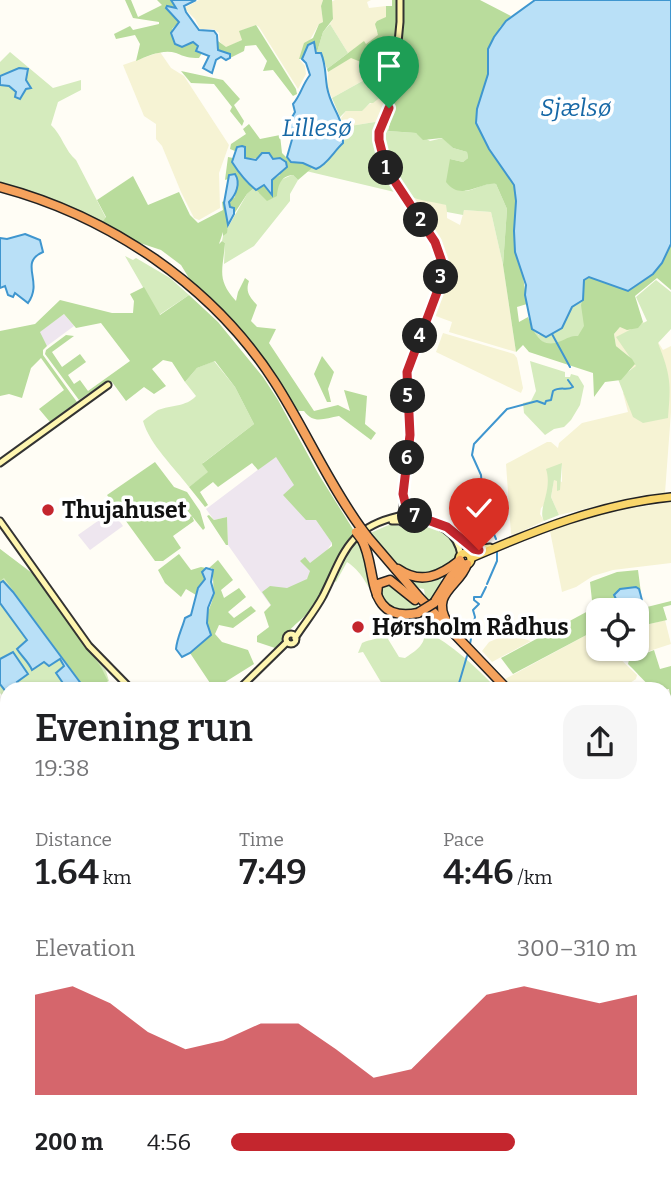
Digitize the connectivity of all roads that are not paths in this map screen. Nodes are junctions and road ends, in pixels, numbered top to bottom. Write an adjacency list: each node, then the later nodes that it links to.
1 (400, 0): 6 (main road)
2 (0, 189): 10 (highway); 10 (highway)
3 (108, 385): 4 (main road)
4 (0, 463)
5 (671, 497): 11 (main road)
6 (402, 514): 7 (main road); 7 (main road); 25 (main road)
7 (413, 518): 9 (main road); 14 (main road)
8 (0, 521): 16 (main road)
9 (447, 527): 12 (main road); 14 (main road)
10 (361, 534): 13 (highway); 17 (highway); 18 (highway)
11 (526, 535): 12 (main road); 14 (main road)
12 (490, 548): 14 (main road)
13 (378, 551): 15 (highway); 22 (highway)
14 (465, 558): 15 (highway); 19 (highway); 22 (highway)
15 (446, 570): 19 (highway)
16 (47, 585): 20 (main road); 21 (main road)
17 (376, 595): 18 (highway); 19 (highway, bridge)
18 (415, 600): 26 (highway)
19 (437, 600)
20 (59, 603): 21 (main road); 23 (main road)
21 (78, 625): 23 (main road)
22 (480, 659): 27 (highway)
23 (104, 661): 24 (main road)
24 (124, 682)
25 (248, 682)
26 (495, 682)
27 (501, 682)

